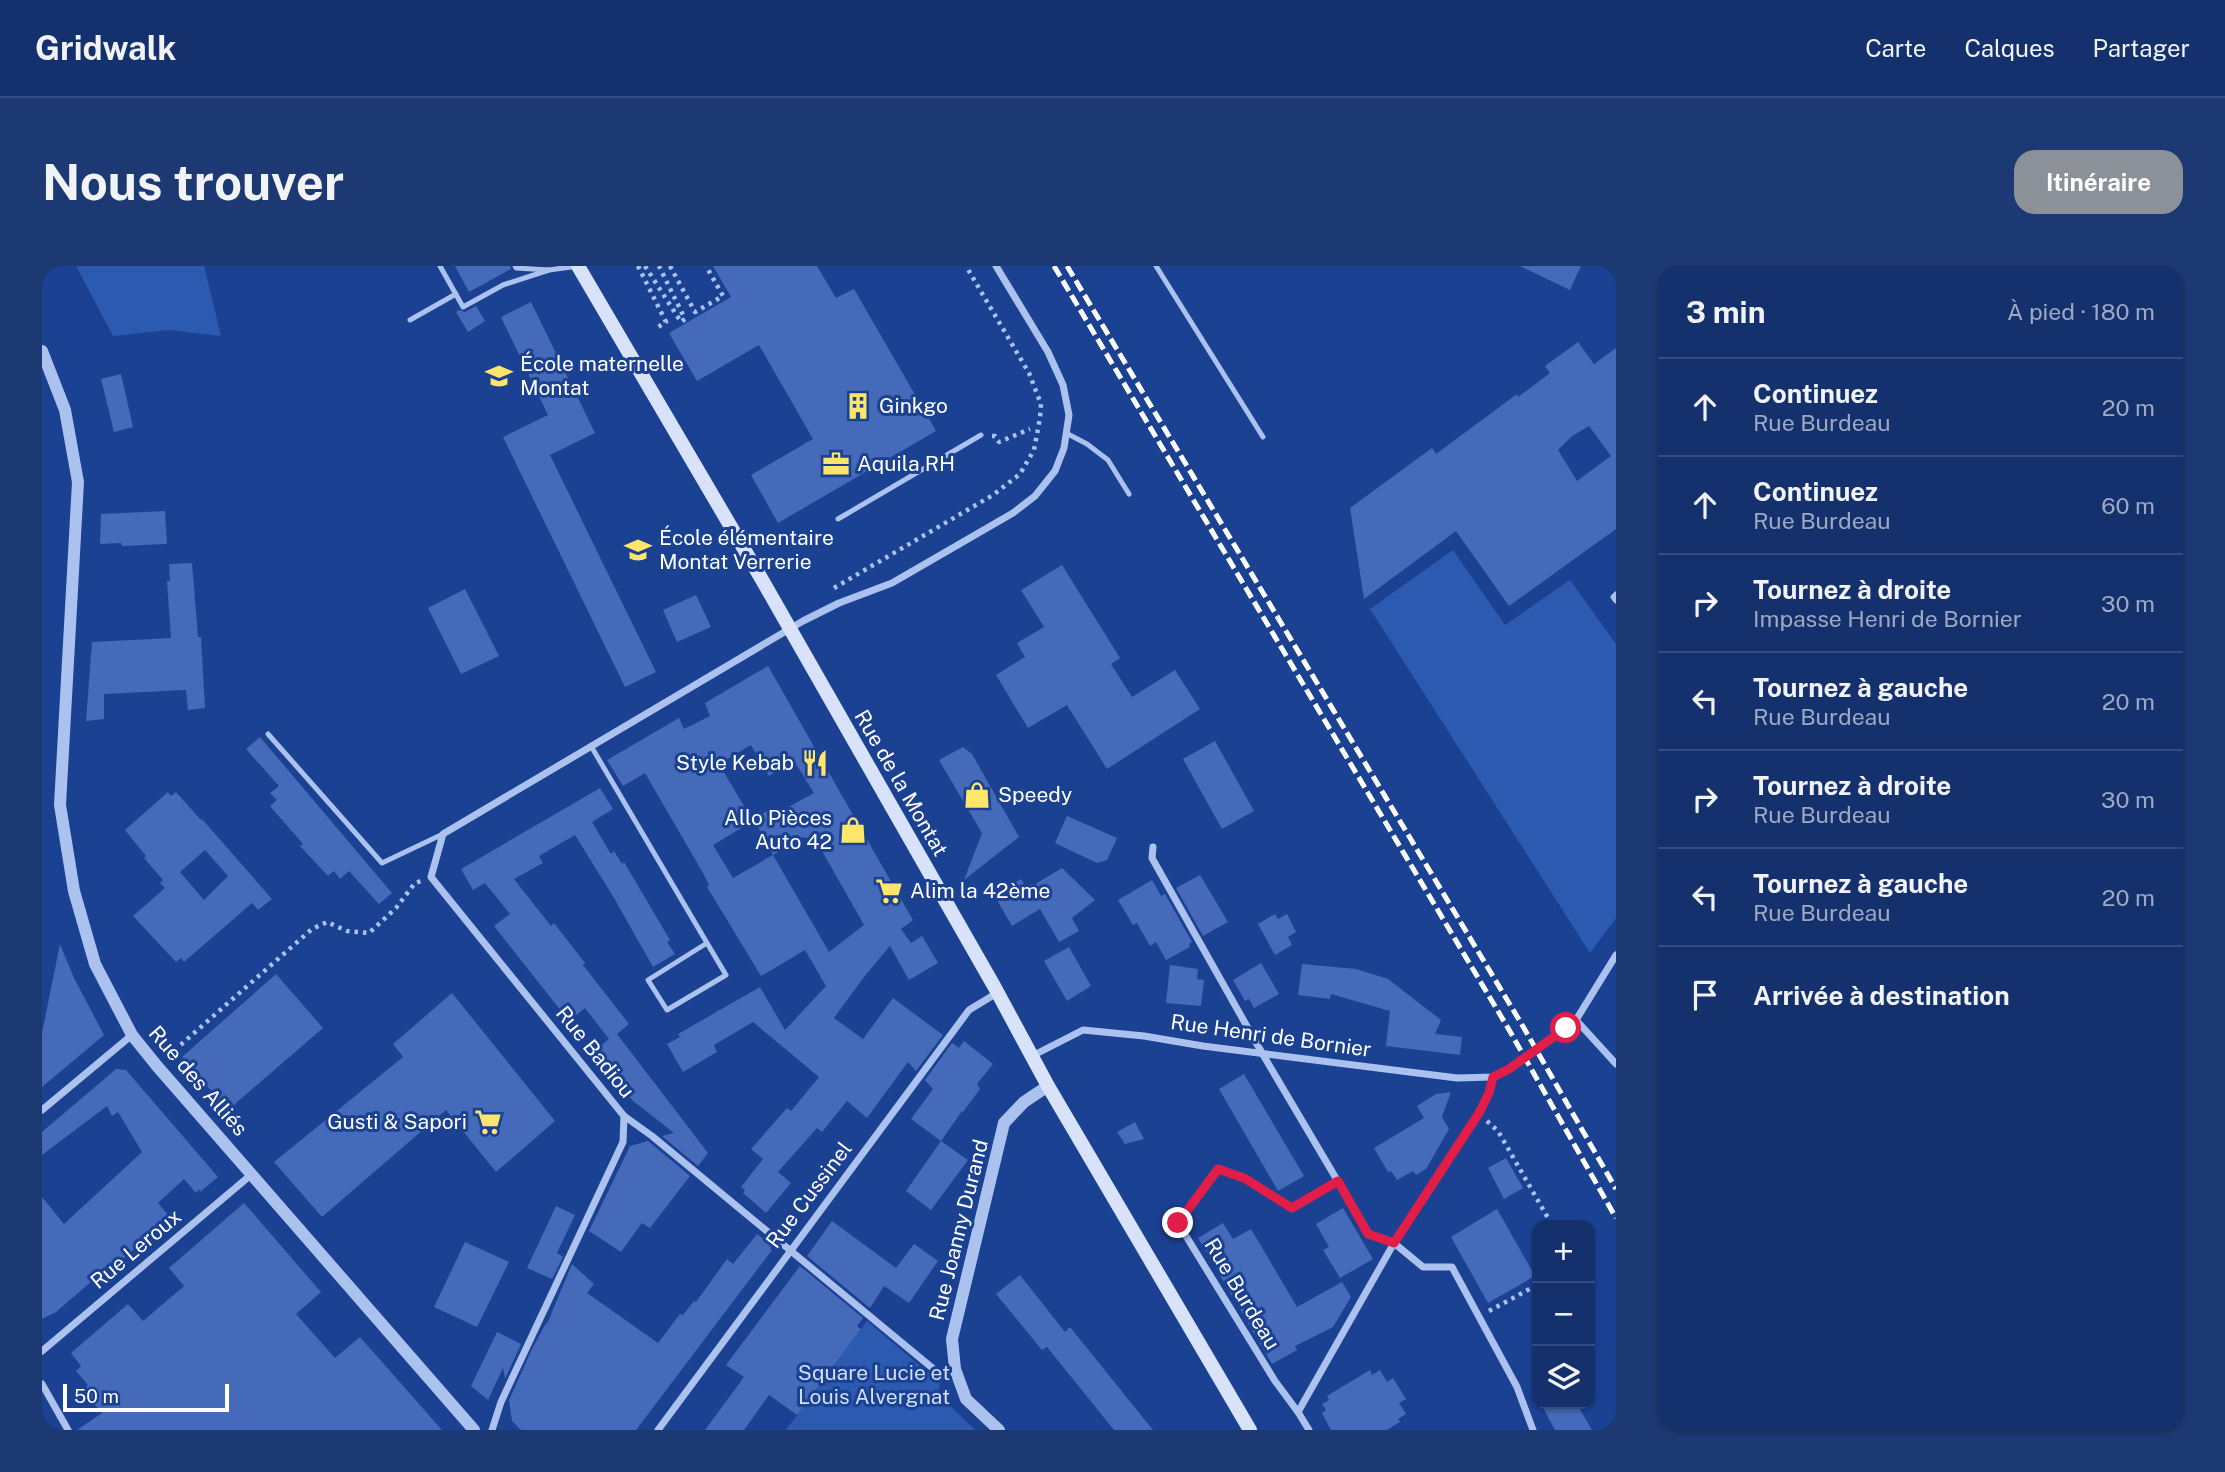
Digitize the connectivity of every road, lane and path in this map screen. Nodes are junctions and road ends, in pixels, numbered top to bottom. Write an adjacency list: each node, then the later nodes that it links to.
1 (440, 266): 12 (lane)
2 (515, 266): 11 (lane)
3 (578, 266): 11 (lane); 24 (main road, Rue de la Montat)
4 (639, 266): 14 (path)
5 (645, 266): 6 (path)
6 (659, 266)
7 (670, 266): 10 (path)
8 (996, 266): 17 (street)
9 (1156, 266): 19 (lane)
10 (706, 267)
11 (550, 270): 12 (lane)
12 (456, 294): 13 (lane)
13 (410, 320)
14 (655, 329)
15 (42, 351): 34 (street, Rue des Alliés)
16 (1030, 429): 18 (path)
17 (1066, 433): 20 (lane); 24 (street)
18 (981, 435): 21 (lane)
19 (1263, 437)
20 (1129, 494)
21 (838, 519)
22 (1616, 594): 23 (lane)
23 (1616, 601)
24 (790, 629): 26 (street); 32 (main road, Rue de la Montat)
25 (268, 734): 27 (lane)
26 (591, 746): 27 (street); 30 (lane)
27 (443, 834): 29 (street)
28 (1153, 847): 35 (street)
29 (430, 877): 38 (path); 43 (street, Rue Badiou)
30 (707, 943): 30 (lane)
31 (1616, 956): 33 (street)
32 (998, 993): 36 (main road, Rue de la Montat); 48 (street, Rue Cussinel)
33 (1576, 1020): 37 (street); 39 (street, Rue Henri de Bornier, bridge)
34 (132, 1035): 38 (street, Rue des Alliés); 41 (street)
35 (1262, 1053): 36 (street, Rue Henri de Bornier); 39 (street, Rue Henri de Bornier); 45 (street)
36 (1032, 1056): 40 (main road, Rue de la Montat)
37 (1616, 1064)
38 (157, 1066): 44 (street, Rue des Alliés)
39 (1493, 1077): 42 (street)
40 (1048, 1086): 52 (street, Rue Joanny Durand); 60 (main road, Rue de la Montat)
41 (42, 1110)
42 (1479, 1113): 46 (path); 47 (street)
43 (624, 1116): 48 (street); 57 (street, Rue Badiou)
44 (253, 1174): 51 (street, Rue Leroux); 56 (street, Rue des Alliés)
45 (1338, 1181): 47 (street); 54 (street, Rue Burdeau)
46 (1549, 1220)
47 (1394, 1243): 50 (street); 54 (street)
48 (790, 1250): 52 (street); 58 (street, Rue Cussinel)
49 (1532, 1288): 50 (path)
50 (1479, 1317): 62 (street)
51 (42, 1351)
52 (955, 1369): 59 (street, Rue Joanny Durand)
53 (42, 1384): 55 (street)
54 (1298, 1412): 61 (street, Rue Burdeau)
55 (68, 1430)
56 (474, 1430)
57 (492, 1430)
58 (658, 1430)
59 (999, 1430)
60 (1250, 1430)
61 (1309, 1430)
62 (1533, 1430)

